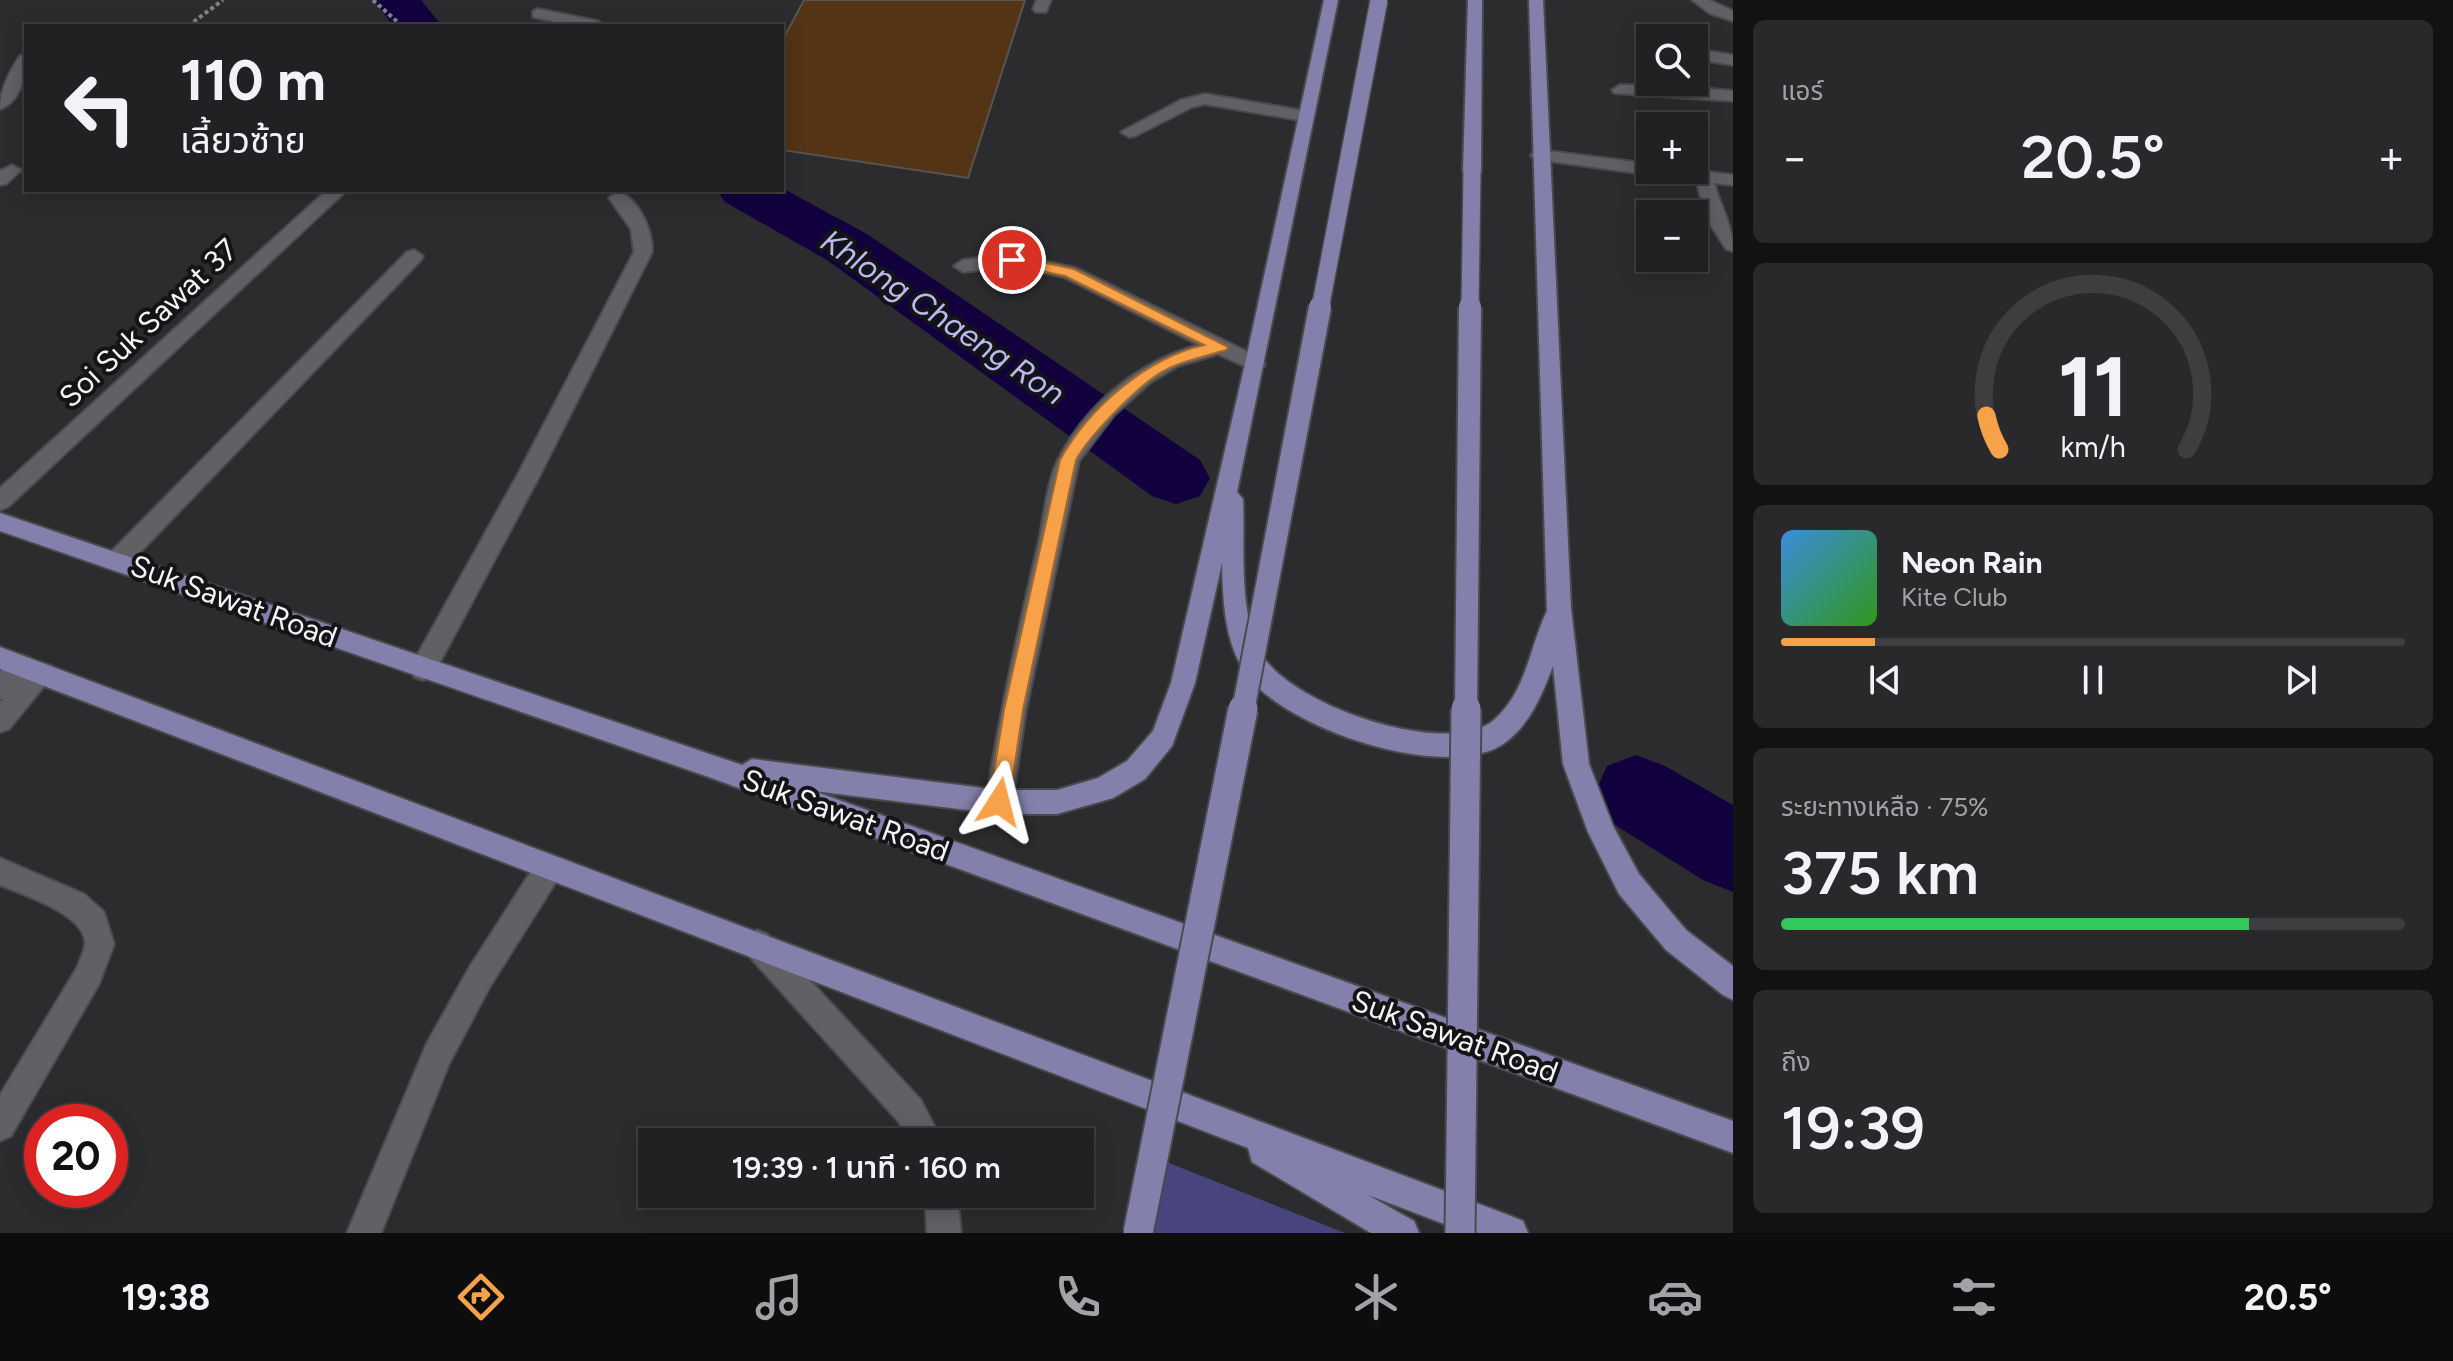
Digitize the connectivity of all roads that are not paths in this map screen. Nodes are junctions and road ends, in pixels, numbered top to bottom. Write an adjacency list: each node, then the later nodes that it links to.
1 (549, 0): 8 (street)
2 (1331, 0): 16 (main road)
3 (1379, 0): 52 (main road, bridge)
4 (1475, 0): 54 (main road, bridge)
5 (1536, 0): 18 (main road)
6 (1699, 0): 7 (street)
7 (1733, 16)
8 (532, 20): 9 (street)
9 (575, 24)
10 (1708, 56): 11 (street)
11 (1733, 60)
12 (24, 62): 15 (street)
13 (1620, 90): 14 (street)
14 (1733, 96)
15 (0, 104)
16 (1305, 116): 17 (street); 29 (main road)
17 (1129, 132)
18 (1540, 155): 19 (street); 34 (main road)
19 (1636, 168)
20 (1708, 178): 21 (street)
21 (1733, 180)
22 (1706, 184): 25 (street)
23 (336, 192): 31 (street, Soi Suk Sawat 37)
24 (618, 198): 36 (street)
25 (1733, 245)
26 (414, 256): 33 (street)
27 (963, 266): 28 (street)
28 (1220, 347): 29 (street); 40 (street)
29 (1255, 364): 30 (main road)
30 (1230, 469): 34 (main road); 40 (main road)
31 (0, 501)
32 (0, 522): 33 (main road, Suk Sawat Road)
33 (118, 560): 36 (main road, Suk Sawat Road)
34 (1559, 608): 44 (main road)
35 (21, 666): 37 (street); 38 (street); 41 (main road)
36 (423, 669): 39 (main road, Suk Sawat Road)
37 (0, 689)
38 (0, 721)
39 (706, 764): 40 (main road); 48 (main road, Suk Sawat Road)
40 (999, 802)
41 (549, 868): 43 (main road); 50 (street)
42 (0, 871): 46 (street)
43 (756, 944): 45 (main road); 47 (street)
44 (1733, 985)
45 (1212, 1120): 53 (main road); 55 (main road)
46 (0, 1125)
47 (919, 1128)
48 (1733, 1137)
49 (942, 1208): 51 (street)
50 (364, 1233)
51 (944, 1233)
52 (1138, 1233)
53 (1402, 1233)
54 (1460, 1233)
55 (1511, 1233)

